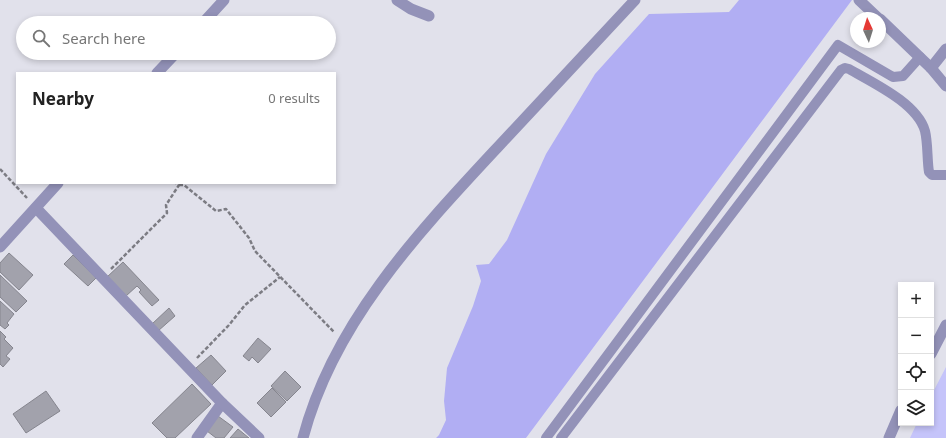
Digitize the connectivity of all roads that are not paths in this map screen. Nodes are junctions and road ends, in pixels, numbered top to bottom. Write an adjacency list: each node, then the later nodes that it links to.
1 (224, 0): 6 (street)
2 (397, 0): 7 (street)
3 (635, 0): 25 (street)
4 (859, 0): 5 (street)
5 (872, 12)
6 (209, 16)
7 (429, 16)
8 (886, 25): 10 (street)
9 (946, 49): 12 (street)
10 (920, 57): 12 (street); 26 (lane)
11 (169, 60): 13 (street)
12 (931, 68): 14 (street)
13 (158, 72)
14 (946, 86)
15 (946, 175): 27 (lane)
16 (57, 184): 17 (street)
17 (36, 208): 18 (street); 21 (street)
18 (0, 247)
19 (946, 326): 20 (street)
20 (934, 348)
21 (222, 403): 23 (street); 24 (street)
22 (898, 417): 28 (street)
23 (197, 438)
24 (259, 438)
25 (303, 438)
26 (546, 438)
27 (561, 438)
28 (889, 438)

